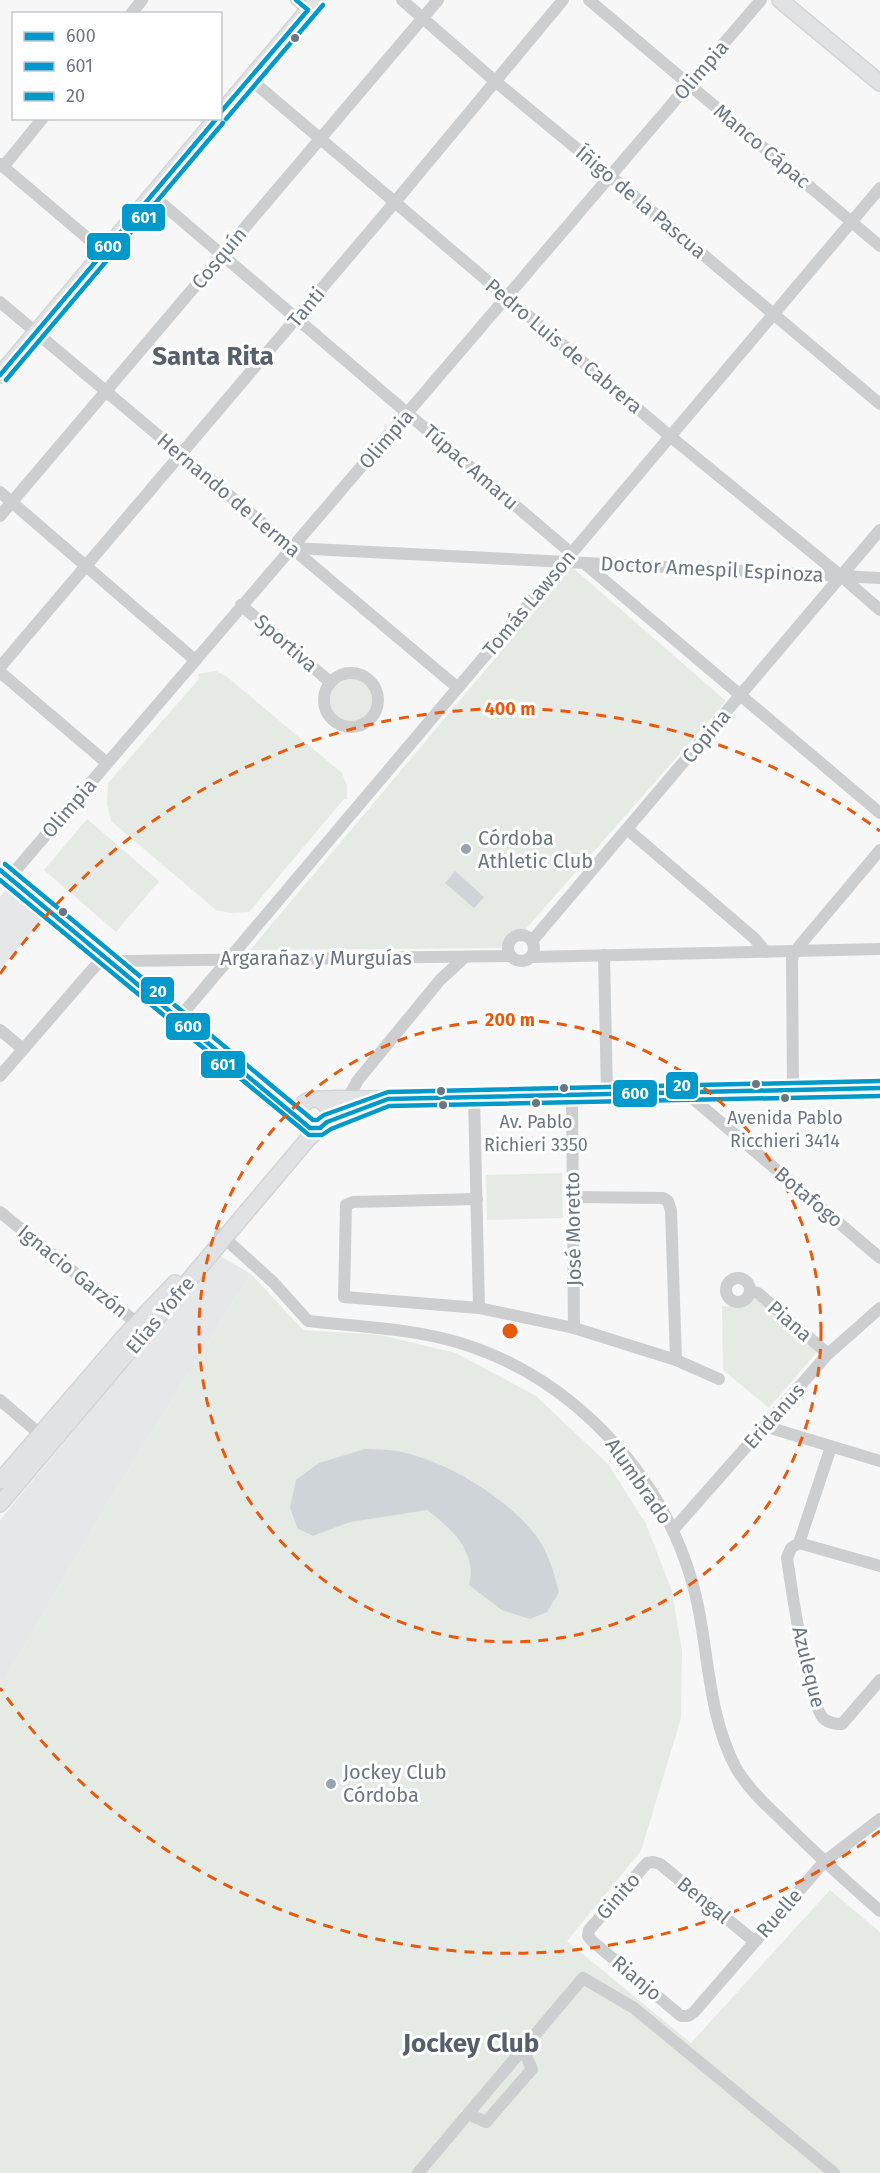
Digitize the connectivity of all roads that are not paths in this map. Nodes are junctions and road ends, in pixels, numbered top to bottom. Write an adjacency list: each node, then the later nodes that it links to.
1 (142, 0): 10 (street)
2 (296, 0): 9 (street)
3 (402, 0): 11 (street, Íñigo de la Pascua)
4 (438, 0): 11 (street, Cosquín)
5 (563, 0): 13 (street, Tanti)
6 (589, 0): 15 (street, Manco Cápac)
7 (761, 0): 15 (street, Olimpia)
8 (780, 0): 14 (main road)
9 (313, 5): 12 (main road)
10 (133, 12)
11 (423, 17): 13 (street, Íñigo de la Pascua); 19 (street, Cosquín)
12 (250, 79): 16 (main road); 19 (street, Pedro Luis de Cabrera)
13 (496, 82): 21 (street, Íñigo de la Pascua); 24 (street, Tanti)
14 (880, 83)
15 (689, 84): 21 (street, Olimpia); 25 (street, Manco Cápac)
16 (222, 112)
17 (41, 120): 20 (street)
18 (215, 120): 23 (main road)
19 (320, 139): 24 (street, Pedro Luis de Cabrera); 28 (street, Cosquín)
20 (2, 165): 27 (street)
21 (610, 176): 29 (street, Olimpia); 31 (street, Íñigo de la Pascua)
22 (880, 188): 25 (street, Tomás Lawson)
23 (152, 195): 27 (main road); 28 (street, Túpac Amaru)
24 (395, 202): 29 (street, Pedro Luis de Cabrera); 32 (street, Tanti)
25 (851, 222): 26 (street, Manco Cápac); 31 (street, Tomás Lawson)
26 (880, 246)
27 (104, 252): 33 (main road)
28 (222, 255): 32 (street, Túpac Amaru); 35 (street, Cosquín)
29 (506, 297): 37 (street, Olimpia); 38 (street, Pedro Luis de Cabrera)
30 (0, 302): 33 (street, Hernando de Lerma)
31 (774, 314): 36 (street, Íñigo de la Pascua); 38 (street, Tomás Lawson)
32 (296, 318): 37 (street, Túpac Amaru); 39 (street, Tanti)
33 (36, 332): 34 (main road); 35 (street, Hernando de Lerma)
34 (0, 375)
35 (106, 391): 39 (street, Hernando de Lerma); 41 (street, Cosquín)
36 (880, 404)
37 (408, 413): 44 (street, Olimpia); 45 (street, Túpac Amaru)
38 (671, 437): 45 (street, Tomás Lawson); 48 (street, Pedro Luis de Cabrera)
39 (181, 454): 44 (street, Hernando de Lerma); 47 (street, Tanti)
40 (0, 492): 41 (street)
41 (11, 502): 42 (street, Cosquín); 47 (street)
42 (0, 516)
43 (880, 530): 48 (street, Copina)
44 (292, 548): 45 (street, Doctor Amespil Espinoza); 50 (street, Olimpia); 56 (street, Hernando de Lerma)
45 (568, 557): 46 (street, Doctor Amespil Espinoza); 56 (street, Tomás Lawson)
46 (584, 563): 48 (street, Doctor Amespil Espinoza); 57 (street)
47 (86, 566): 52 (street); 53 (street, Tanti)
48 (841, 576): 49 (street, Doctor Amespil Espinoza); 51 (street, Pedro Luis de Cabrera); 57 (street, Copina)
49 (880, 578)
50 (241, 605): 52 (street, Olimpia); 55 (street, Sportiva)
51 (880, 610)
52 (195, 660): 58 (street, Olimpia)
53 (0, 667)
54 (0, 672): 58 (street)
55 (330, 682): 55 (street)
56 (458, 688): 74 (street, Tomás Lawson)
57 (741, 695): 59 (street); 60 (street, Copina)
58 (107, 763): 63 (street, Olimpia)
59 (880, 813)
60 (627, 829): 64 (street, Copina); 67 (street)
61 (880, 850): 66 (street)
62 (0, 860): 63 (main road)
63 (8, 873): 69 (main road); 75 (main road)
64 (532, 941): 70 (street); 73 (street)
65 (880, 949): 66 (street)
66 (795, 951): 67 (street); 82 (street)
67 (766, 952): 68 (street)
68 (604, 955): 73 (street); 84 (street)
69 (104, 956): 75 (street, Argarañaz y Murguías); 77 (main road); 79 (street)
70 (510, 956): 72 (street, Argarañaz y Murguías); 73 (street)
71 (442, 957): 72 (street, Argarañaz y Murguías); 74 (street, Argarañaz y Murguías); 76 (street)
72 (465, 957): 76 (street)
73 (531, 957)
74 (230, 958): 75 (street, Argarañaz y Murguías); 77 (street, Tomás Lawson)
75 (122, 961): 77 (main road)
76 (440, 980): 87 (street)
77 (182, 1015): 89 (main road); 90 (main road)
78 (0, 1030): 79 (street)
79 (23, 1049): 80 (street)
80 (0, 1076)
81 (880, 1088): 82 (main road)
82 (794, 1089): 83 (main road)
83 (684, 1091): 84 (main road); 96 (street, Botafogo)
84 (607, 1093): 85 (main road)
85 (572, 1094): 86 (main road); 92 (street, José Moretto)
86 (474, 1096): 88 (main road); 93 (street)
87 (348, 1098): 88 (main road); 89 (main road)
88 (388, 1099): 91 (main road)
89 (314, 1101): 90 (main road); 91 (main road)
90 (301, 1120): 91 (main road); 95 (main road, Elías Yofre)
91 (324, 1125): 95 (main road, Elías Yofre)
92 (573, 1197): 101 (street, José Moretto); 103 (street)
93 (477, 1199): 98 (street); 98 (street)
94 (0, 1212): 100 (street, Ignacio Garzón)
95 (223, 1236): 100 (main road, Elías Yofre); 112 (street, Alumbrado)
96 (880, 1258)
97 (750, 1291): 102 (street, Piana)
98 (479, 1308): 101 (street)
99 (880, 1308): 102 (street, Eridanus)
100 (142, 1327): 107 (main road, Elías Yofre); 111 (main road, Elías Yofre)
101 (574, 1328): 103 (street)
102 (828, 1354): 106 (street, Eridanus)
103 (676, 1360): 104 (street)
104 (719, 1379)
105 (0, 1400): 107 (street)
106 (764, 1426): 108 (street); 112 (street, Eridanus)
107 (41, 1435): 110 (main road, Elías Yofre)
108 (831, 1447): 109 (street); 113 (street, Azuleque)
109 (880, 1461)
110 (0, 1481)
111 (0, 1504)
112 (673, 1530): 118 (street, Alumbrado)
113 (799, 1543): 114 (street); 115 (street, Azuleque)
114 (880, 1566)
115 (880, 1680)
116 (880, 1819): 118 (street, Ruelle)
117 (653, 1862): 120 (street, Ginito); 121 (street, Bengal)
118 (824, 1862): 119 (street, Alumbrado); 121 (street, Ruelle)
119 (880, 1911)
120 (588, 1936): 122 (street, Rianjo)
121 (754, 1941): 122 (street, Ruelle)
122 (688, 2016)
123 (523, 2049): 124 (street); 124 (street); 125 (street)
124 (468, 2114): 126 (street)
125 (816, 2158): 127 (street); 128 (street)
126 (418, 2173)
127 (817, 2173)
128 (834, 2173)

